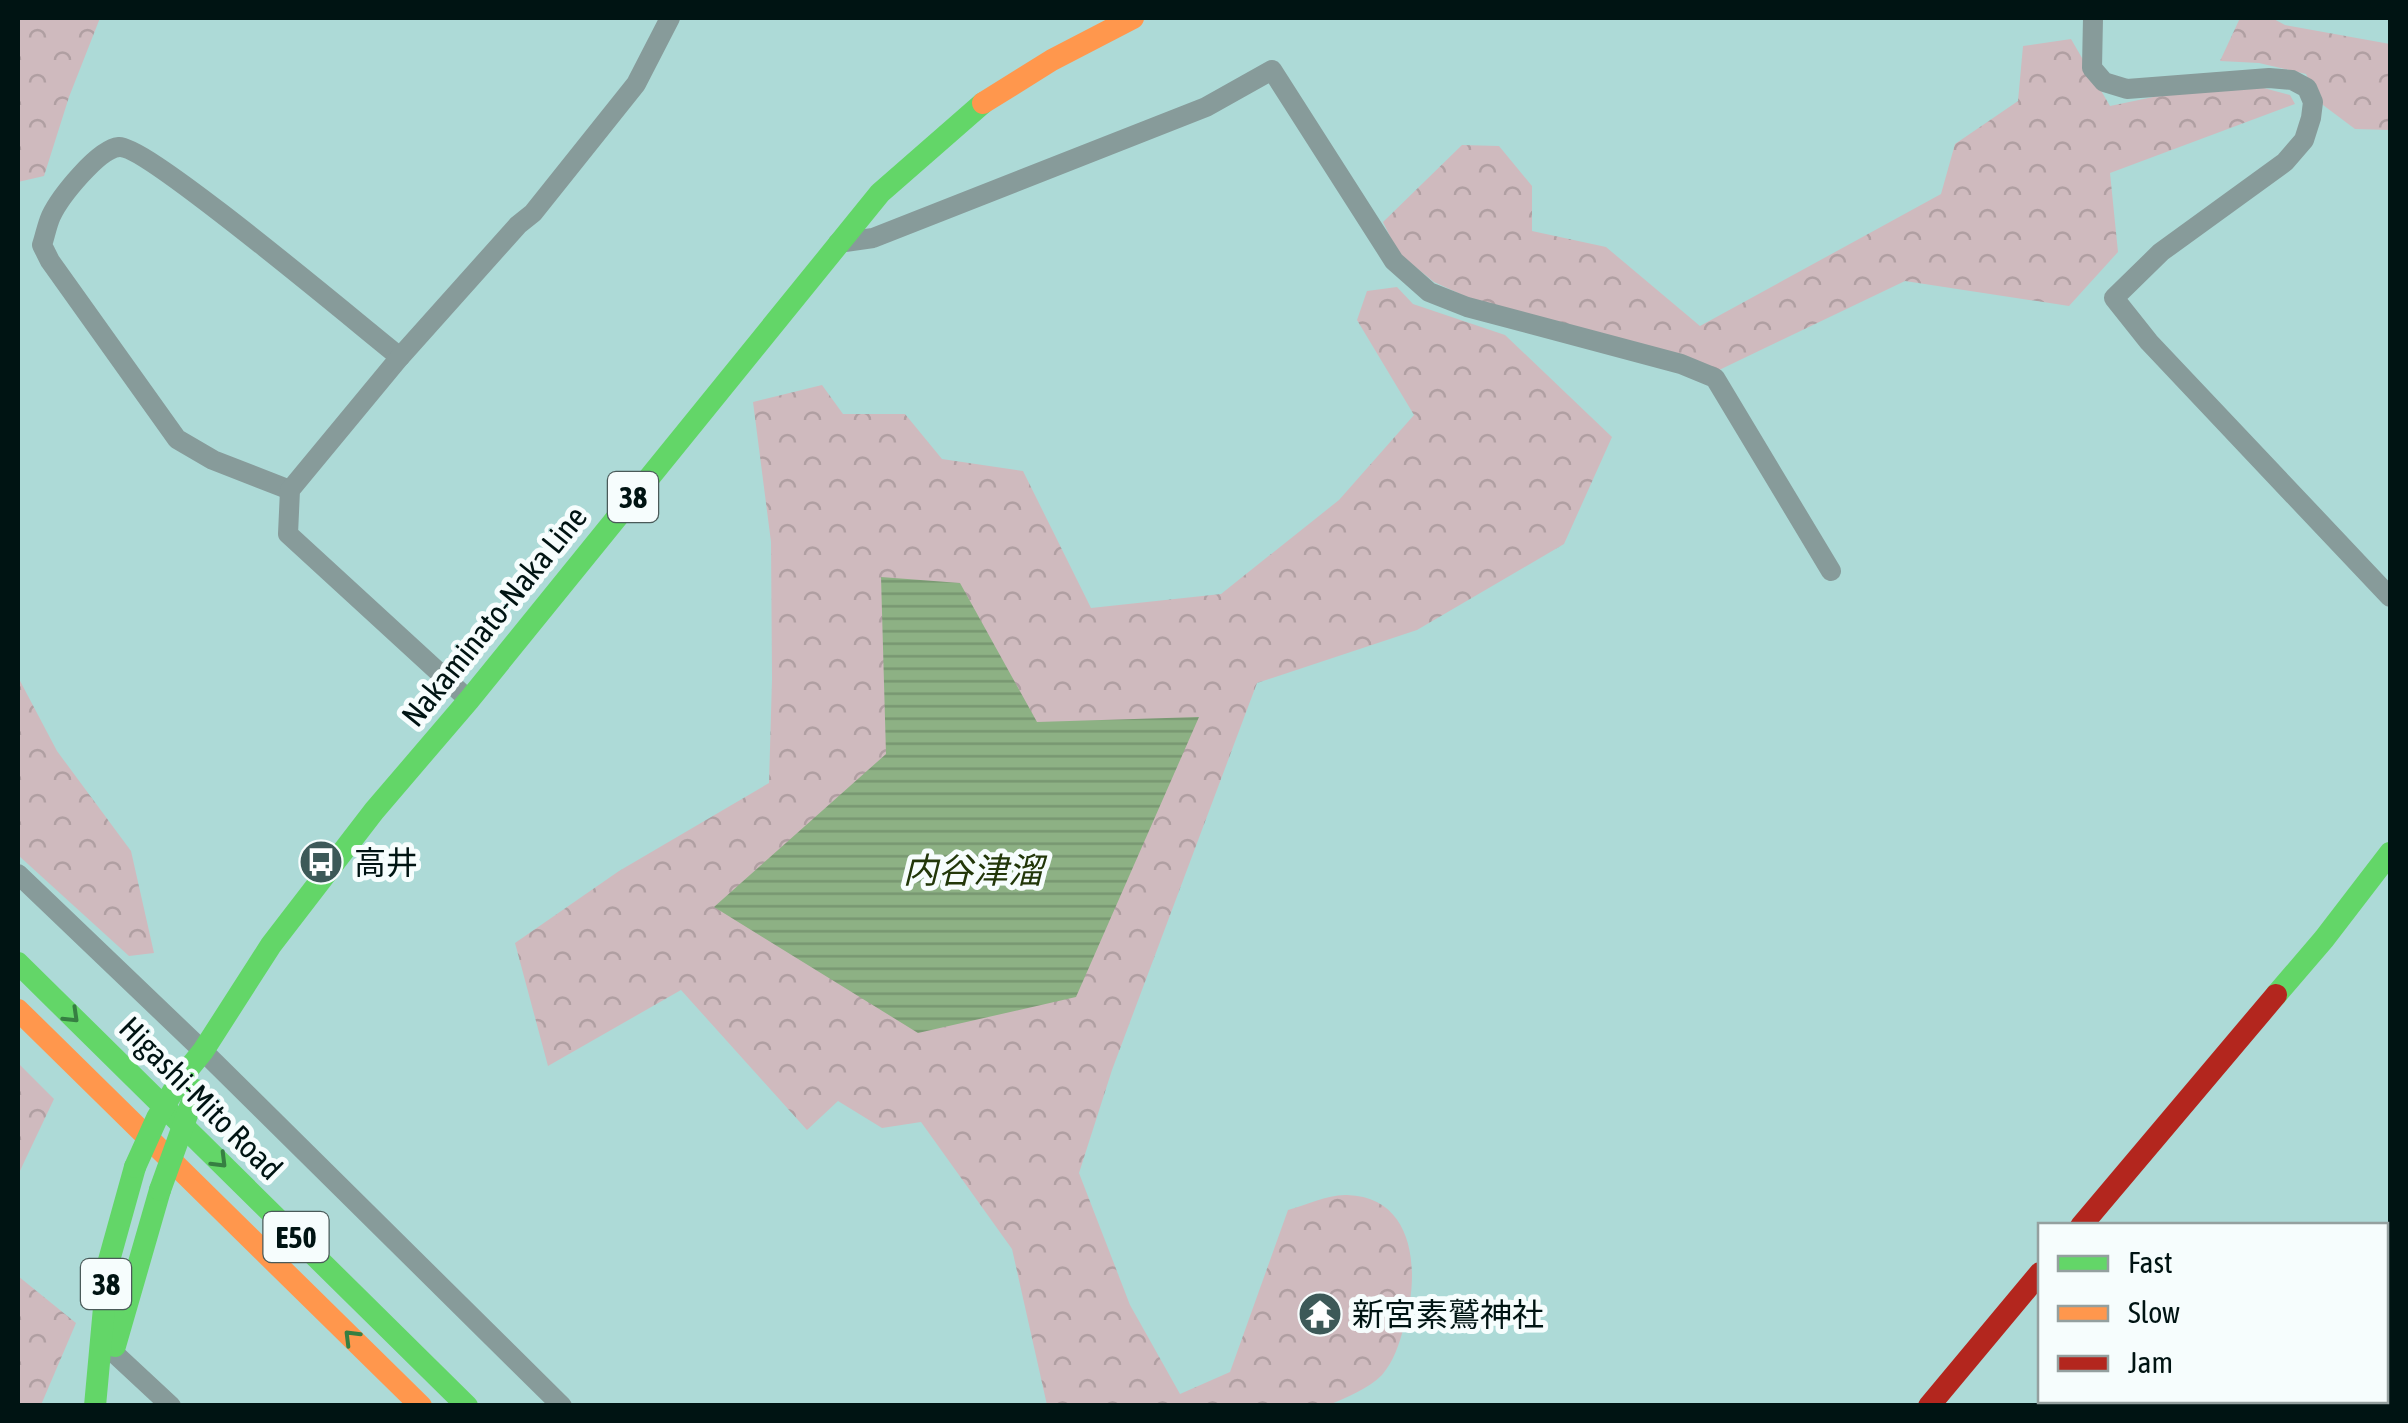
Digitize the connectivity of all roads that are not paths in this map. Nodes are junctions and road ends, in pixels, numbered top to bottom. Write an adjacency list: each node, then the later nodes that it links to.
1 (670, 18): 5 (street)
2 (1134, 18): 4 (main road, Nakaminato-Naka Line / 38)
3 (2093, 18): 8 (street)
4 (838, 243): 7 (street); 9 (main road, Nakaminato-Naka Line / 38)
5 (400, 357): 6 (street); 6 (street)
6 (290, 490): 9 (street)
7 (1831, 572)
8 (2390, 597)
9 (469, 700): 14 (main road, Nakaminato-Naka Line / 38)
10 (2390, 852): 16 (main road)
11 (18, 874): 14 (street)
12 (18, 963): 23 (main road, Higashi-Mito Road / E50, one-way to 23)
13 (18, 1010): 22 (main road, Higashi-Mito Road / E50, one-way to 13)
14 (204, 1051): 15 (main road, Nakaminato-Naka Line / 38); 19 (street)
15 (188, 1084): 18 (main road, Nakaminato-Naka Line / 38, bridge); 20 (main road, Nakaminato-Naka Line / 38, bridge)
16 (2084, 1223)
17 (2038, 1275): 24 (main road)
18 (114, 1354): 20 (main road, Nakaminato-Naka Line / 38); 21 (street)
19 (559, 1405)
20 (96, 1406)
21 (171, 1406)
22 (420, 1406)
23 (467, 1406)
24 (1928, 1406)

